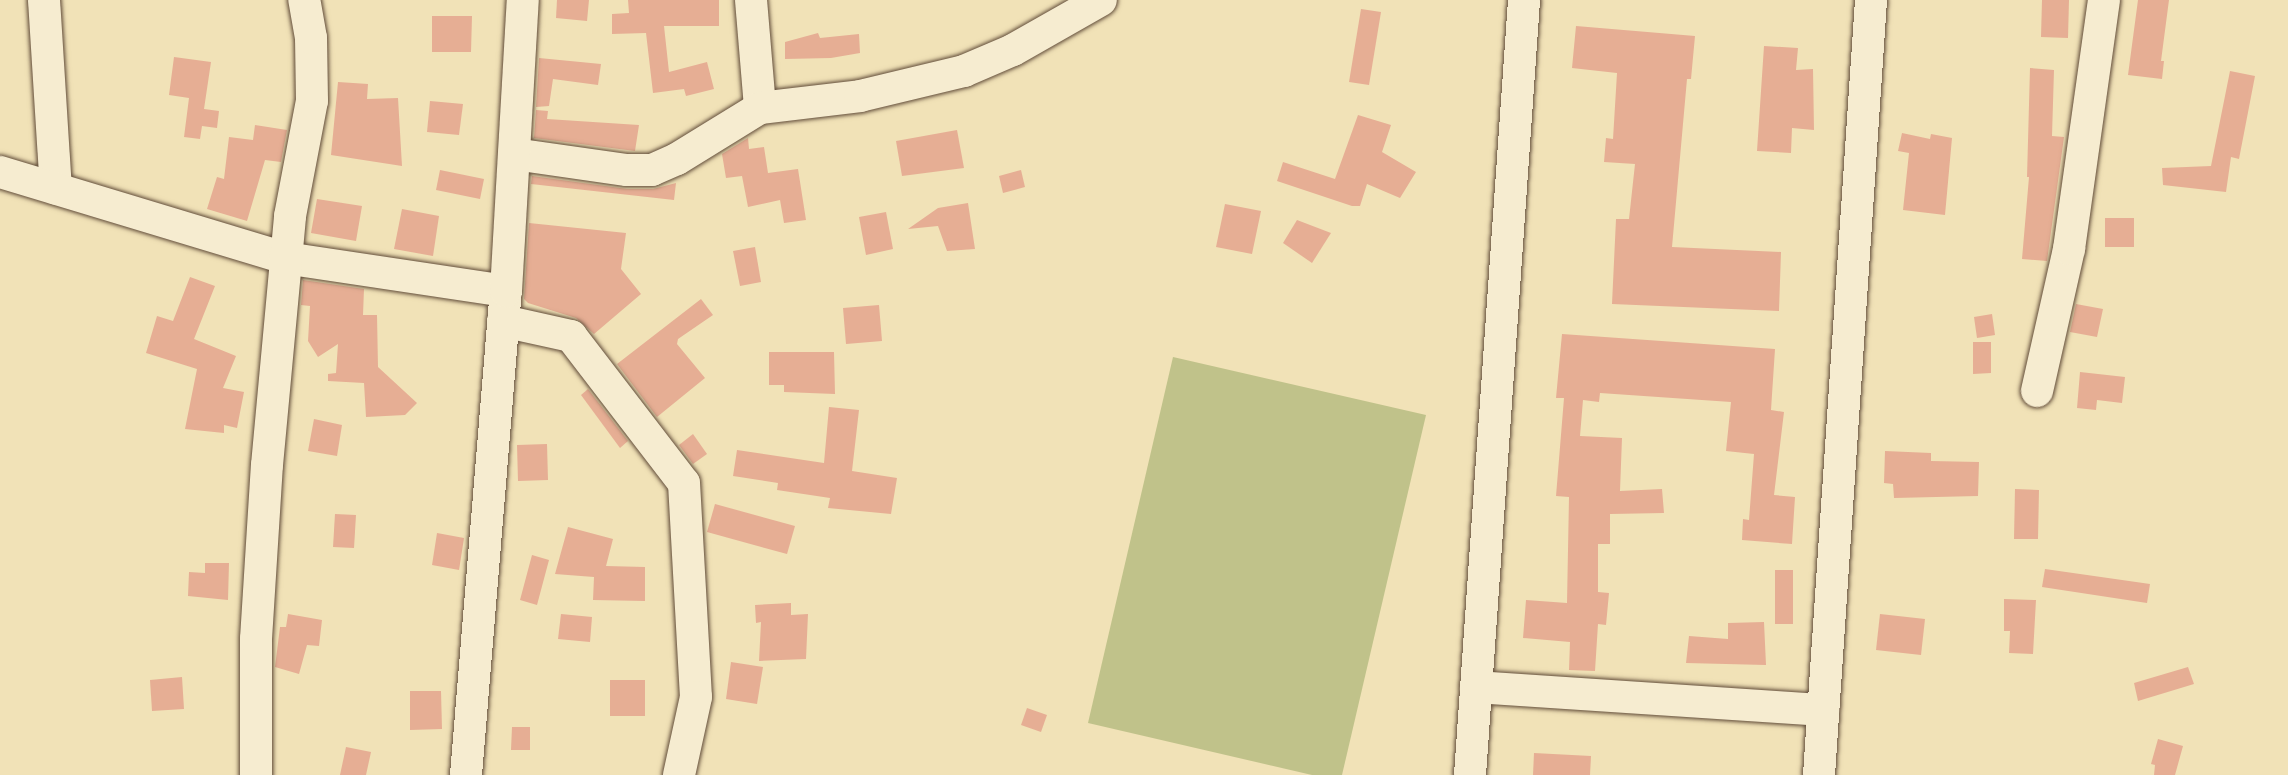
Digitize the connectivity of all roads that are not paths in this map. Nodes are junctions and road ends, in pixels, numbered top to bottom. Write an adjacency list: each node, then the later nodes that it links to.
1 (44, 0): 12 (street)
2 (304, 0): 13 (street)
3 (523, 0): 10 (street)
4 (751, 0): 9 (street)
5 (1101, 0): 9 (street)
6 (1524, 0): 16 (street)
7 (1871, 0): 17 (street)
8 (2104, 0): 15 (street)
9 (760, 108): 10 (street)
10 (514, 154): 14 (street)
11 (0, 172): 12 (street)
12 (56, 189): 13 (street)
13 (285, 258): 14 (street); 18 (street)
14 (505, 306): 19 (street); 20 (street)
15 (2037, 391)
16 (1476, 687): 17 (street); 21 (street)
17 (1823, 710): 22 (street)
18 (256, 775)
19 (466, 775)
20 (679, 775)
21 (1470, 775)
22 (1819, 775)

